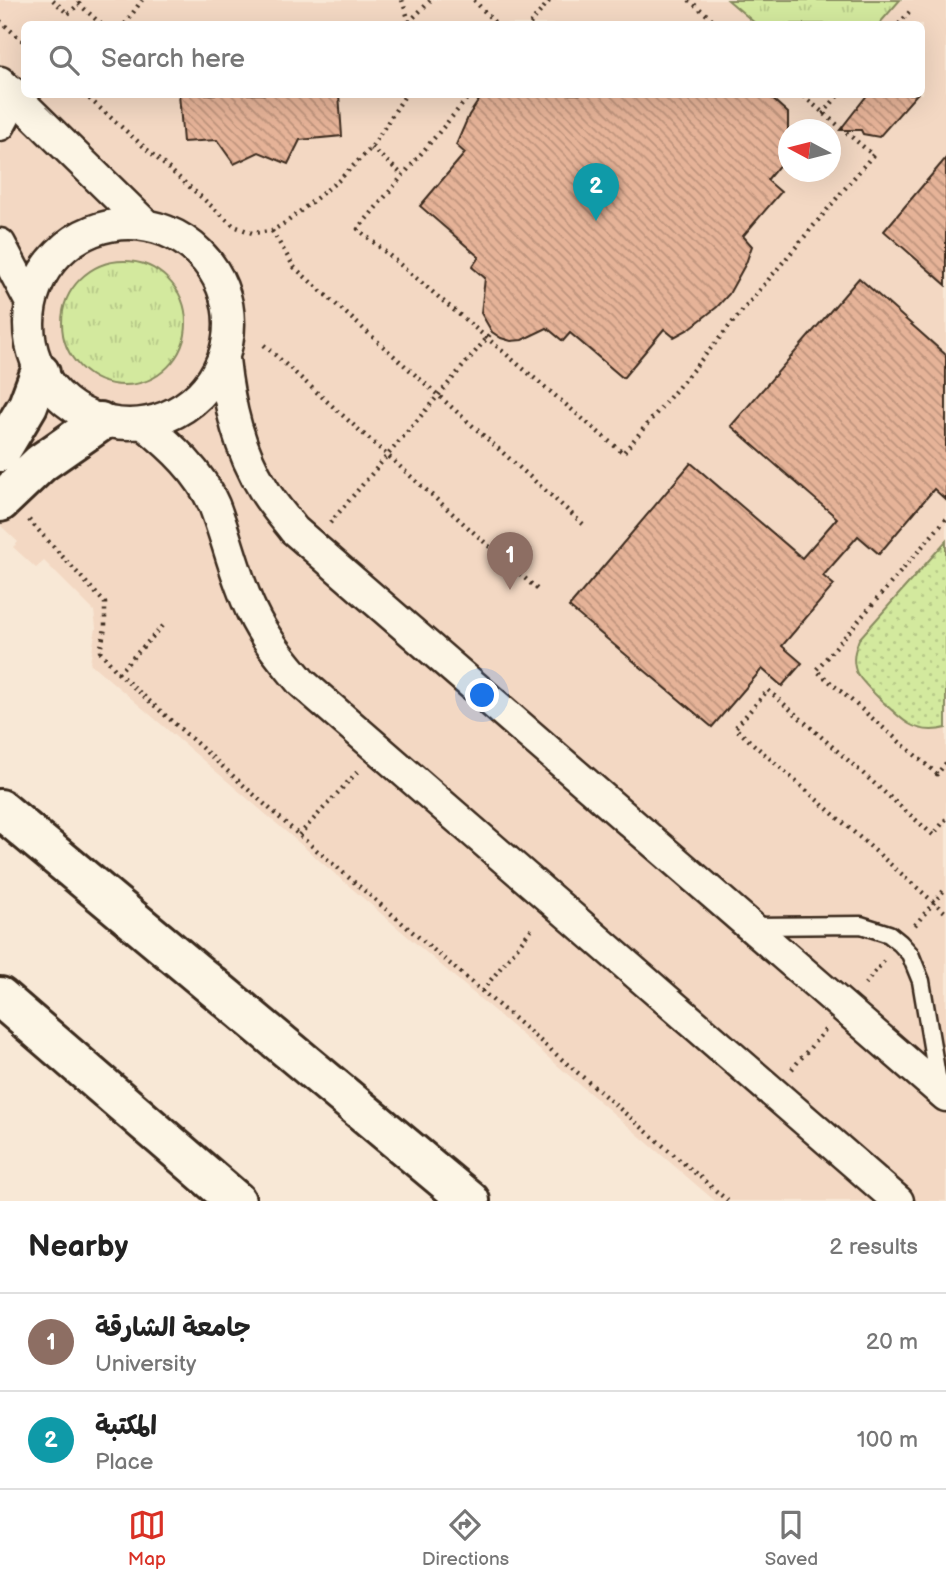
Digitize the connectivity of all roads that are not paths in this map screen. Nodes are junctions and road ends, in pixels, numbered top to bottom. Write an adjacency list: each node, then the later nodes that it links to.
1 (6, 87): 2 (street); 3 (street)
2 (0, 125)
3 (145, 224): 5 (street); 6 (street)
4 (0, 244): 5 (street)
5 (30, 301): 7 (street)
6 (223, 359): 9 (street); 13 (street)
7 (40, 373): 8 (street); 10 (street)
8 (100, 422): 9 (street); 11 (street)
9 (144, 425): 18 (street)
10 (0, 452)
11 (5, 490)
12 (0, 809): 17 (street)
13 (748, 926): 15 (street); 15 (lane)
14 (0, 997): 16 (street)
15 (943, 1093)
16 (236, 1201)
17 (470, 1201)
18 (898, 1201)

